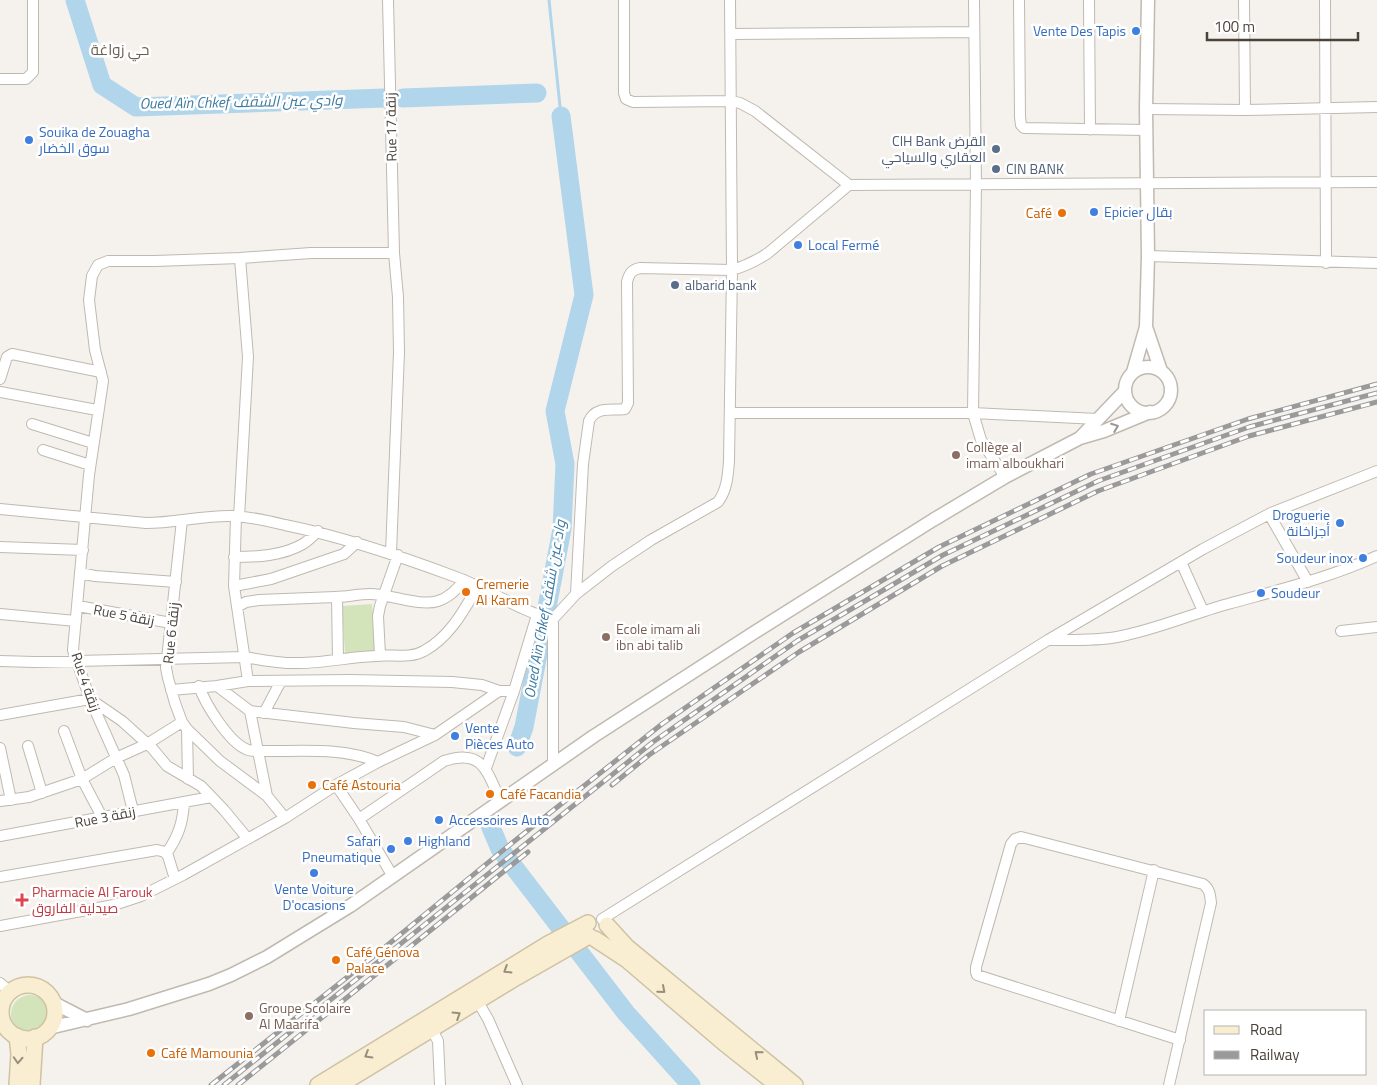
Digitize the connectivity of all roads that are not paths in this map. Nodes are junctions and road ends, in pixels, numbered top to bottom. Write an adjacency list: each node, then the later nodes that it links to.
1 (33, 0): 13 (street)
2 (388, 0): 26 (street, Rue 17 زنقة)
3 (624, 0): 14 (street)
4 (730, 0): 12 (street)
5 (974, 0): 11 (street)
6 (1019, 0): 19 (street)
7 (1089, 0): 19 (street)
8 (1148, 0): 17 (street)
9 (1244, 0): 18 (street)
10 (1325, 0): 16 (street)
11 (974, 32): 12 (street); 23 (street)
12 (731, 34): 14 (street)
13 (0, 79)
14 (731, 101): 25 (street); 31 (street)
15 (1377, 107): 16 (street)
16 (1324, 108): 18 (street); 21 (street)
17 (1146, 109): 18 (street); 20 (street)
18 (1245, 110)
19 (1090, 130): 20 (street)
20 (1146, 130): 24 (street)
21 (1324, 182): 22 (street); 24 (street); 29 (street)
22 (1377, 182)
23 (976, 184): 24 (street); 25 (street); 42 (street)
24 (1146, 184): 27 (street)
25 (849, 185): 31 (street)
26 (394, 254): 28 (street); 60 (street, Rue 17 زنقة)
27 (1148, 256): 29 (street); 32 (street)
28 (240, 258): 34 (street, Rue 4 زنقة); 54 (street)
29 (1326, 262): 30 (street)
30 (1377, 263)
31 (732, 270): 41 (street); 70 (street)
32 (1146, 326): 33 (street); 35 (street)
33 (1161, 371): 35 (street); 40 (street)
34 (101, 372): 36 (street); 39 (street, Rue 4 زنقة)
35 (1133, 372): 37 (street)
36 (1, 373)
37 (1125, 391): 40 (street); 43 (street)
38 (0, 392): 39 (street)
39 (97, 410): 46 (street, Rue 4 زنقة)
40 (1150, 412): 45 (street, one-way to 40)
41 (730, 413): 42 (street); 70 (street)
42 (973, 413): 43 (street); 50 (street)
43 (1098, 419): 45 (street)
44 (32, 424): 46 (street)
45 (1080, 438): 50 (street)
46 (93, 443): 48 (street, Rue 4 زنقة)
47 (43, 450): 48 (street)
48 (90, 465): 53 (street, Rue 4 زنقة)
49 (1377, 472): 52 (street)
50 (1005, 477): 110 (street)
51 (0, 509): 53 (street)
52 (1268, 514): 63 (street); 67 (street)
53 (85, 516): 55 (street); 59 (street, Rue 4 زنقة)
54 (238, 516): 55 (street); 56 (street); 62 (street)
55 (182, 520): 66 (street, Rue 6 زنقة)
56 (318, 531): 57 (street); 62 (street)
57 (357, 542): 60 (street); 68 (street)
58 (0, 547): 59 (street)
59 (83, 550): 64 (street, Rue 4 زنقة)
60 (394, 554): 65 (street); 71 (street, Rue 17 زنقة)
61 (1377, 556): 67 (street)
62 (234, 557): 68 (street)
63 (1181, 562): 75 (street); 83 (street)
64 (80, 573): 66 (street); 73 (street, Rue 4 زنقة)
65 (464, 580): 69 (street); 71 (street)
66 (176, 582): 80 (street, Rue 6 زنقة)
67 (1308, 582): 75 (street)
68 (234, 586): 74 (street)
69 (478, 586): 77 (street); 84 (street)
70 (576, 594): 78 (street)
71 (384, 595): 72 (street); 84 (street, Rue 17 زنقة)
72 (337, 597): 74 (street); 87 (street)
73 (78, 606): 79 (street, Rue 4 زنقة); 80 (street, Rue 5 زنقة)
74 (237, 607): 85 (street)
75 (1203, 611): 83 (street)
76 (0, 614): 79 (street)
77 (539, 615): 78 (street); 96 (street)
78 (552, 619): 110 (street)
79 (76, 621): 89 (street, Rue 4 زنقة)
80 (171, 624): 86 (street, Rue 6 زنقة)
81 (1377, 626): 82 (street)
82 (1342, 631)
83 (1048, 640): 134 (street)
84 (380, 655): 87 (street)
85 (245, 657): 86 (street); 87 (street); 90 (street)
86 (168, 659): 89 (street); 94 (street, Rue 6 زنقة)
87 (338, 659)
88 (0, 661): 89 (street)
89 (76, 661): 97 (street, Rue 4 زنقة)
90 (248, 680): 91 (street); 93 (street)
91 (281, 681): 95 (street); 99 (street)
92 (199, 686): 93 (street); 94 (street); 107 (street)
93 (217, 686): 98 (street)
94 (171, 690): 101 (street, Rue 6 زنقة)
95 (499, 691): 96 (street); 103 (street)
96 (514, 691): 111 (street)
97 (90, 699): 100 (street); 104 (street); 108 (street, Rue 4 زنقة)
98 (250, 711): 99 (street); 107 (street)
99 (264, 713): 103 (street)
100 (0, 715)
101 (184, 726): 104 (street); 113 (street); 116 (street, Rue 6 زنقة)
102 (64, 730): 112 (street)
103 (435, 735): 109 (street)
104 (147, 744): 108 (street); 113 (street)
105 (28, 746): 115 (street)
106 (0, 748): 118 (street)
107 (258, 752): 109 (street); 116 (street)
108 (116, 758): 112 (street); 122 (street, Rue 4 زنقة)
109 (378, 762): 114 (street)
110 (553, 764): 119 (street)
111 (486, 768): 119 (street); 125 (street)
112 (82, 779): 115 (street); 123 (street)
113 (188, 779): 117 (street)
114 (336, 785): 124 (street); 125 (street)
115 (42, 793): 118 (street)
116 (267, 796): 124 (street, Rue 6 زنقة)
117 (210, 797): 121 (street, Rue 3 زنقة); 127 (street)
118 (12, 800): 120 (street)
119 (500, 800): 130 (street)
120 (0, 801)
121 (184, 802): 122 (street, Rue 3 زنقة); 128 (street)
122 (133, 811): 123 (street, Rue 3 زنقة)
123 (102, 817): 126 (street, Rue 3 زنقة)
124 (285, 818): 127 (street)
125 (359, 819): 130 (street)
126 (0, 836)
127 (248, 839): 132 (street)
128 (166, 854): 131 (street); 132 (street)
129 (1154, 870): 140 (street); 140 (street); 145 (street)
130 (392, 876): 139 (street)
131 (0, 877)
132 (175, 879): 133 (street)
133 (0, 926)
134 (590, 930): 135 (main road); 152 (main road, one-way to 152); 153 (main road, one-way to 134)
135 (551, 949): 137 (main road); 148 (main road, one-way to 148)
136 (3, 995): 138 (main road); 143 (main road)
137 (478, 1002): 142 (main road, one-way to 137); 151 (street)
138 (54, 1003): 139 (street); 141 (main road)
139 (86, 1020): 141 (street)
140 (1119, 1020): 145 (street)
141 (49, 1028): 144 (main road)
142 (432, 1030): 149 (main road); 150 (street)
143 (8, 1031): 144 (main road); 146 (main road, one-way to 146)
144 (36, 1037): 147 (main road)
145 (1180, 1040): 154 (street)
146 (17, 1085)
147 (32, 1085)
148 (318, 1085)
149 (340, 1085)
150 (440, 1085)
151 (516, 1085)
152 (777, 1085)
153 (796, 1085)
154 (1169, 1085)

